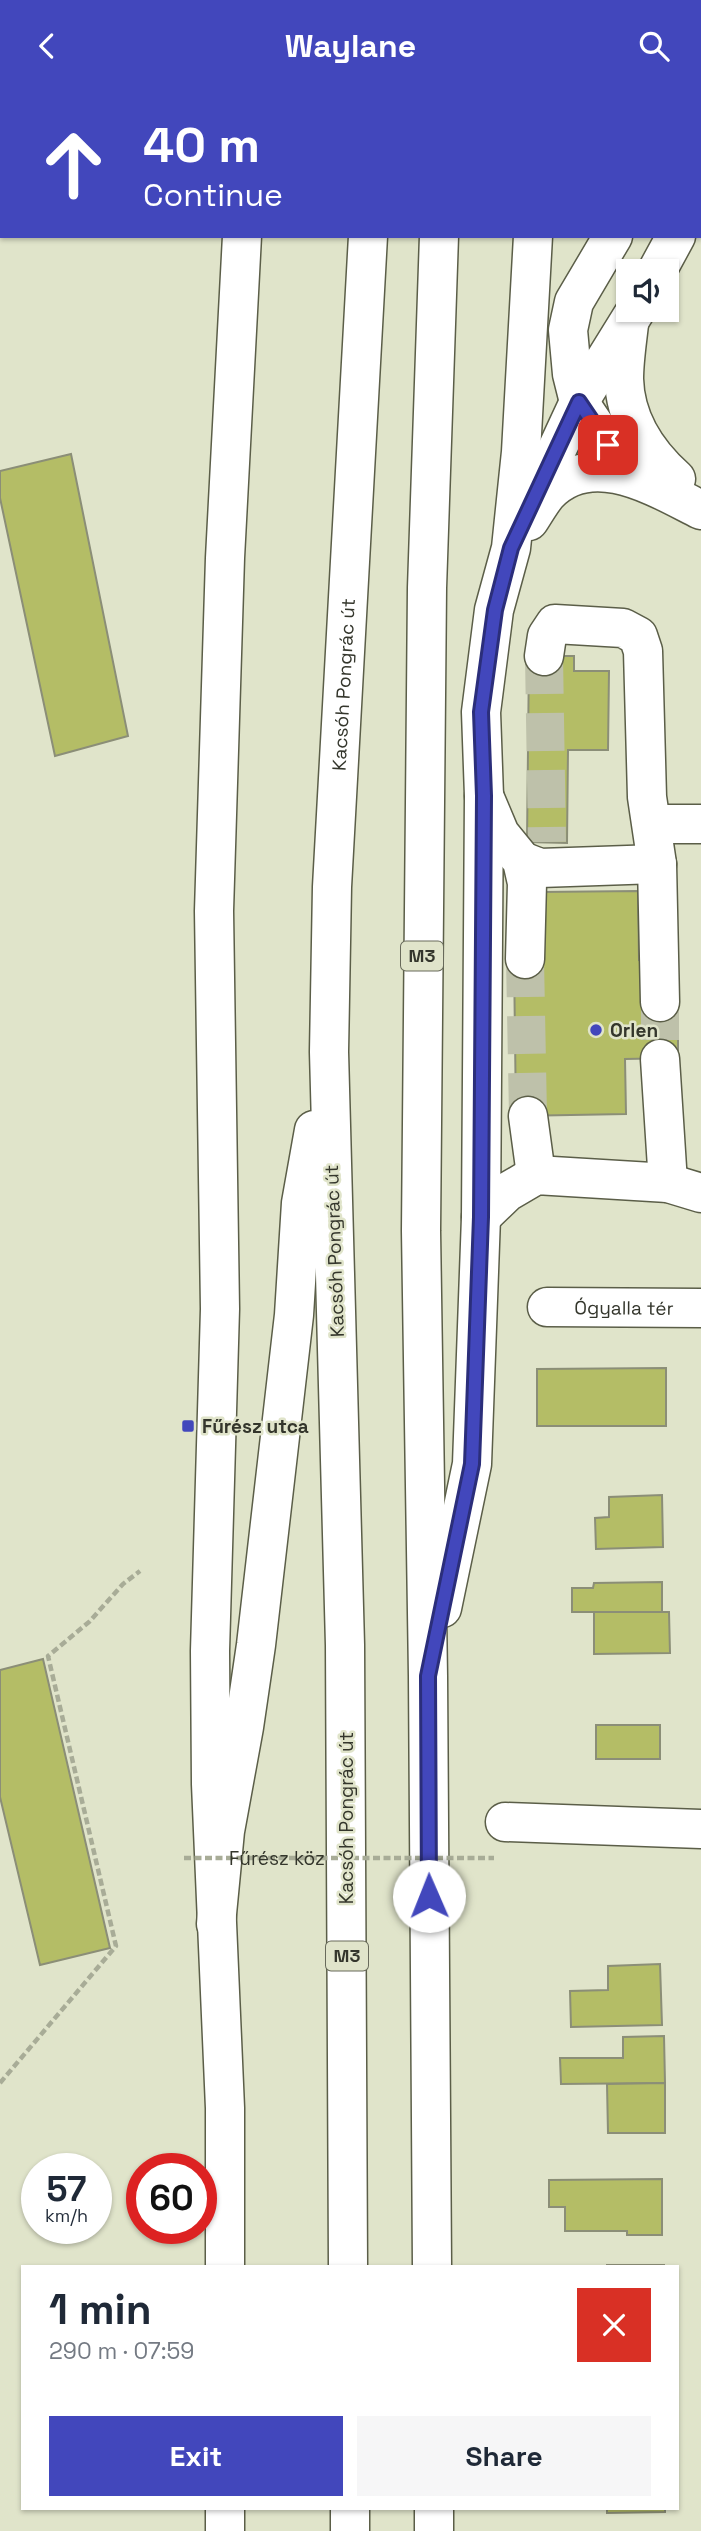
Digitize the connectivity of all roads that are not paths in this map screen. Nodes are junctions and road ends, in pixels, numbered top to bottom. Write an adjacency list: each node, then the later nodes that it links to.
1 (368, 238): 23 (main road, Kacsóh Pongrác út / M3)
2 (439, 238): 31 (main road, M3)
3 (533, 238): 14 (main road)
4 (611, 238): 10 (main road)
5 (675, 238): 7 (main road)
6 (243, 249): 34 (main road)
7 (664, 259)
8 (629, 322): 10 (main road)
9 (631, 322): 12 (main road)
10 (579, 402): 11 (main road); 14 (main road)
11 (645, 481): 13 (main road); 14 (main road)
12 (701, 501)
13 (701, 510)
14 (511, 548): 16 (main road)
15 (544, 656): 17 (main road)
16 (484, 796): 19 (main road); 28 (main road)
17 (653, 824): 18 (main road); 20 (main road)
18 (701, 824)
19 (540, 857): 20 (main road); 21 (main road)
20 (657, 864): 22 (main road)
21 (525, 959)
22 (660, 1002)
23 (329, 1052): 34 (main road); 36 (main road, Kacsóh Pongrác út / M3)
24 (660, 1059): 27 (main road)
25 (528, 1116): 26 (main road)
26 (536, 1175): 27 (main road); 28 (main road)
27 (685, 1188)
28 (481, 1217): 31 (main road)
29 (547, 1307): 30 (main road, Ógyalla tér)
30 (701, 1308)
31 (428, 1676): 37 (main road, M3)
32 (701, 1829): 33 (main road)
33 (500, 1840)
34 (216, 1924): 35 (main road)
35 (225, 2265)
36 (348, 2265)
37 (432, 2265)
38 (225, 2510): 41 (main road)
39 (350, 2510): 42 (main road)
40 (433, 2510): 43 (main road)
41 (225, 2531)
42 (350, 2531)
43 (434, 2531)

